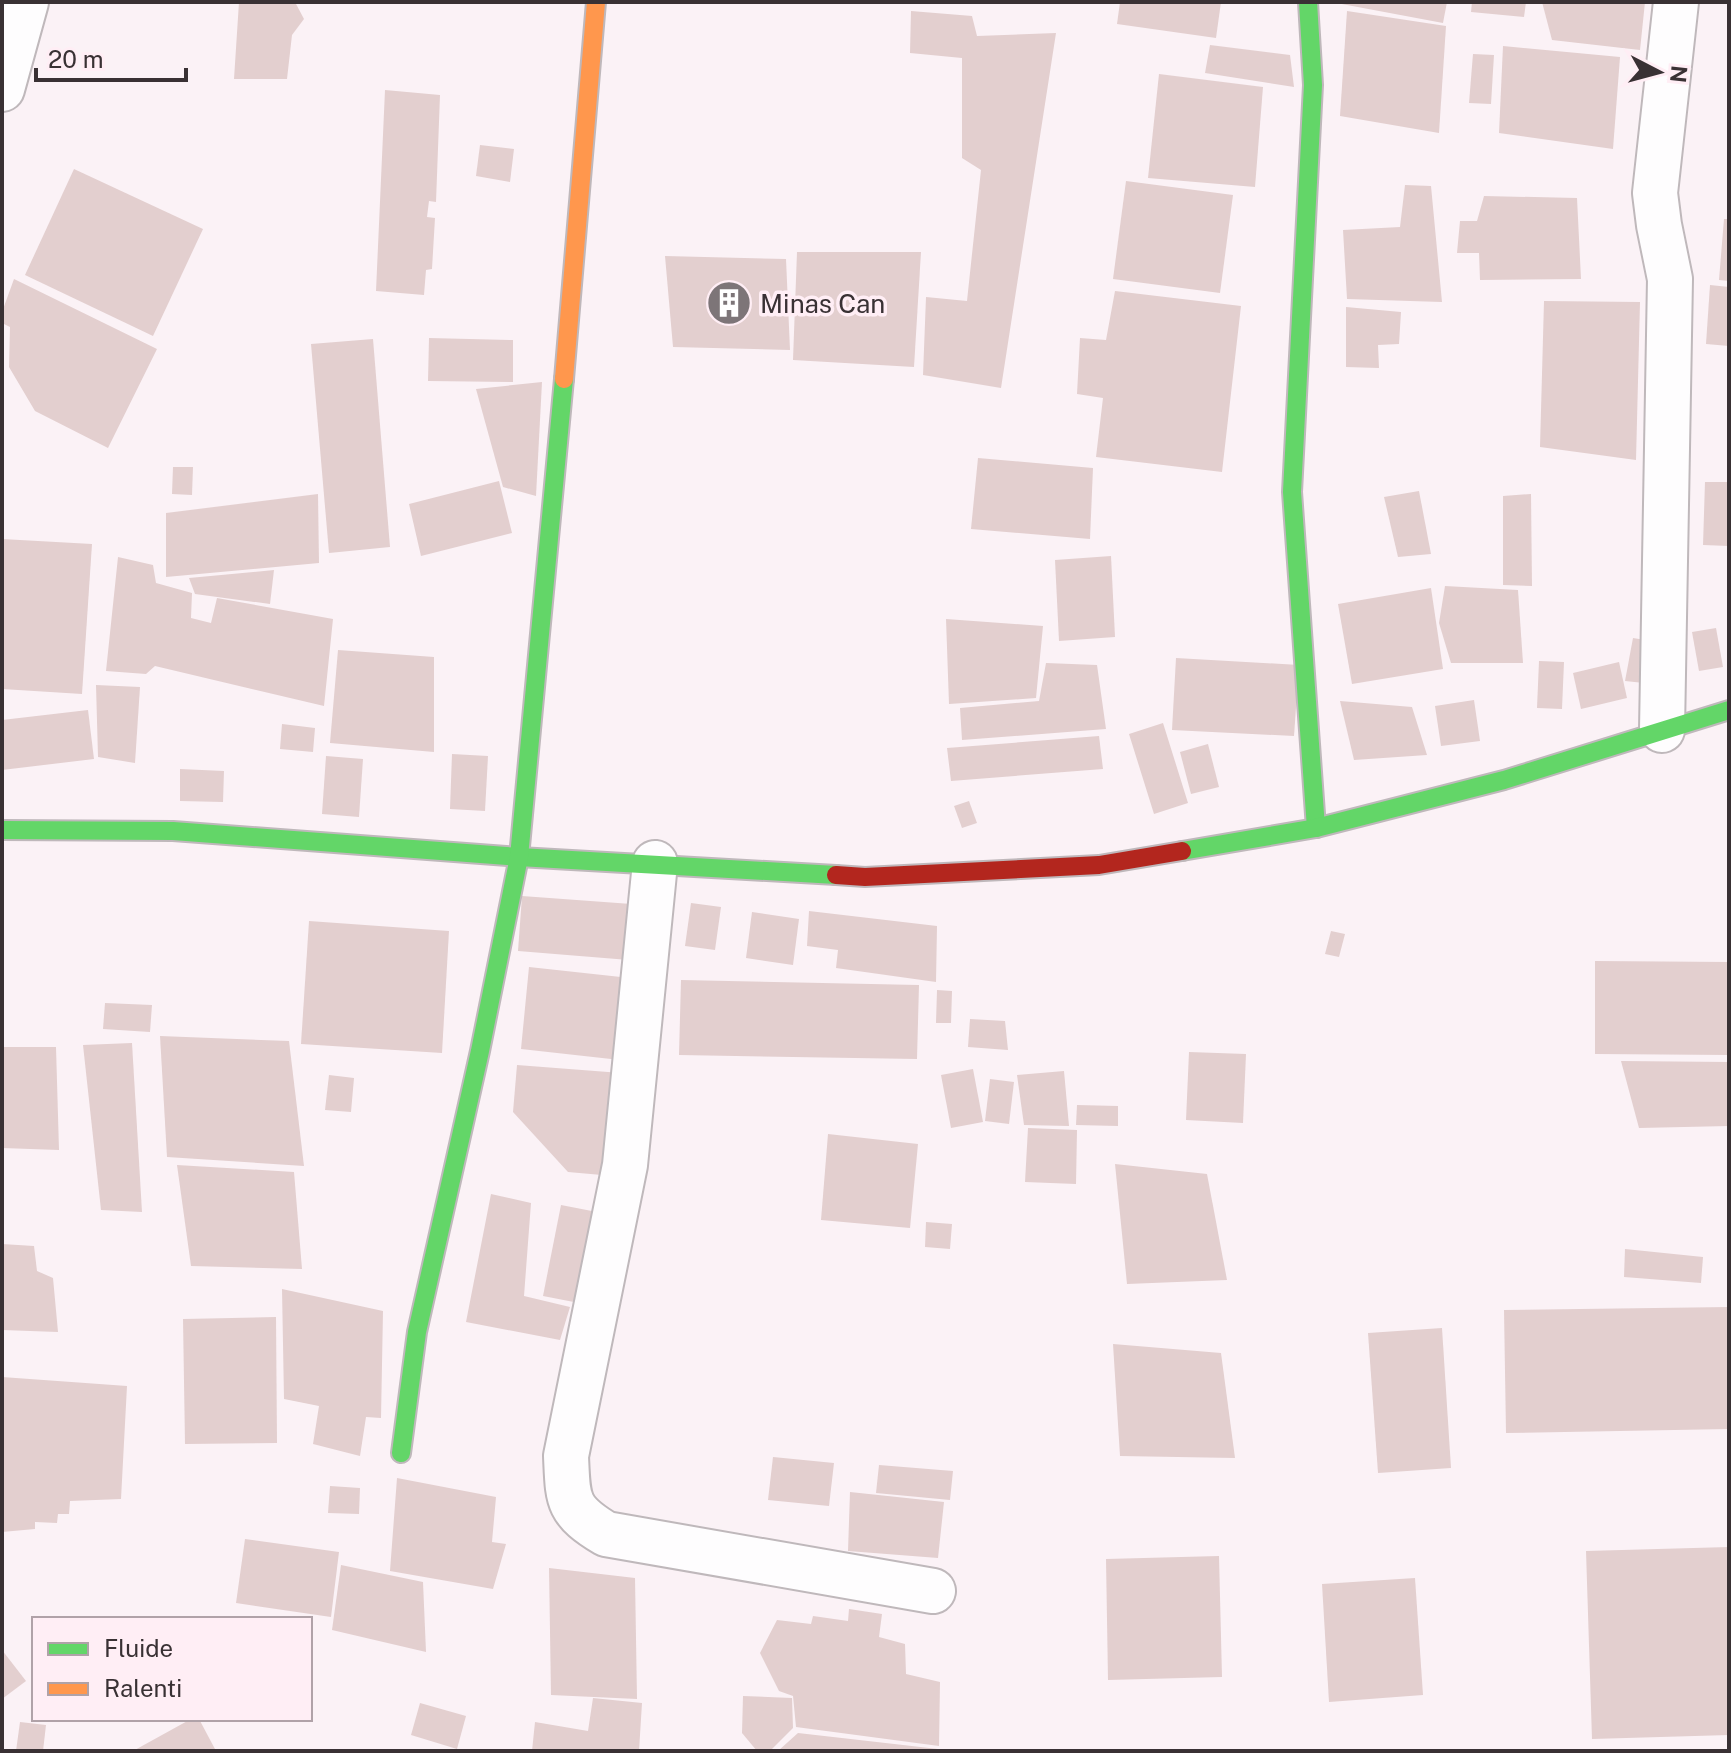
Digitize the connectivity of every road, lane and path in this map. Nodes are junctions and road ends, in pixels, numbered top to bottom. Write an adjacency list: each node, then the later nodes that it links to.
1 (26, 2): 5 (street)
2 (596, 2): 10 (street)
3 (1308, 2): 8 (street)
4 (1676, 2): 7 (street)
5 (2, 89)
6 (1729, 710): 7 (street)
7 (1662, 730): 8 (street)
8 (1316, 828): 11 (street)
9 (2, 830): 10 (street)
10 (519, 857): 11 (street); 12 (street)
11 (655, 863): 13 (street)
12 (401, 1453)
13 (933, 1591)

